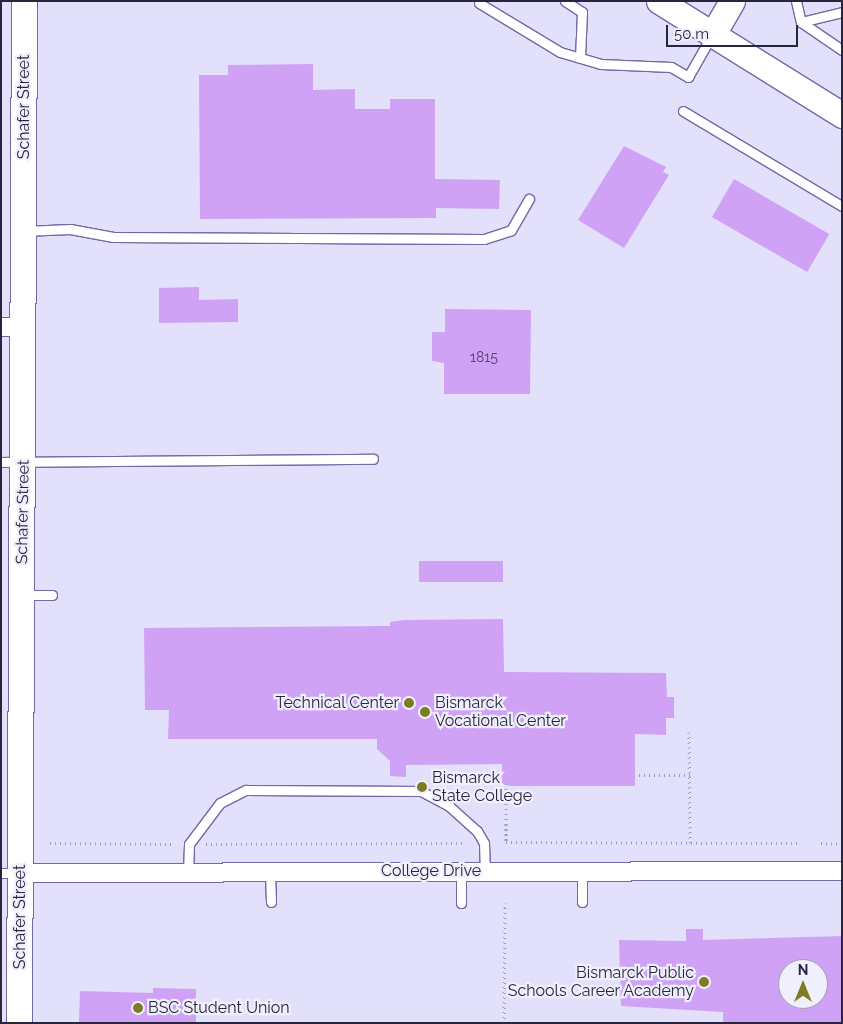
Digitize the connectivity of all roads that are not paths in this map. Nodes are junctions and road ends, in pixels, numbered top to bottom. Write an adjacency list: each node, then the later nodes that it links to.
1 (24, 1): 16 (street, Schafer Street)
2 (566, 1): 11 (lane)
3 (660, 1): 9 (street)
4 (732, 1): 9 (street)
5 (796, 1): 8 (lane)
6 (479, 3): 11 (lane)
7 (842, 12): 8 (lane)
8 (801, 22): 10 (lane)
9 (713, 34): 11 (lane); 13 (street)
10 (842, 50)
11 (580, 58)
12 (683, 111): 15 (lane)
13 (842, 115)
14 (528, 199): 16 (lane)
15 (842, 206)
16 (24, 231): 17 (street, Schafer Street)
17 (13, 327): 19 (street, Schafer Street)
18 (374, 459): 19 (lane)
19 (12, 462): 20 (street, Schafer Street)
20 (22, 595): 21 (lane); 28 (street, Schafer Street)
21 (52, 595)
22 (461, 871): 23 (street, College Drive); 27 (street, College Drive); 31 (lane)
23 (485, 871): 24 (street, College Drive); 26 (lane)
24 (582, 871): 25 (street, College Drive); 30 (lane)
25 (842, 871)
26 (188, 872): 27 (street, College Drive); 28 (street, College Drive)
27 (270, 872): 29 (lane)
28 (11, 873): 32 (street, Schafer Street)
29 (271, 902)
30 (582, 902)
31 (461, 903)
32 (19, 1023)

